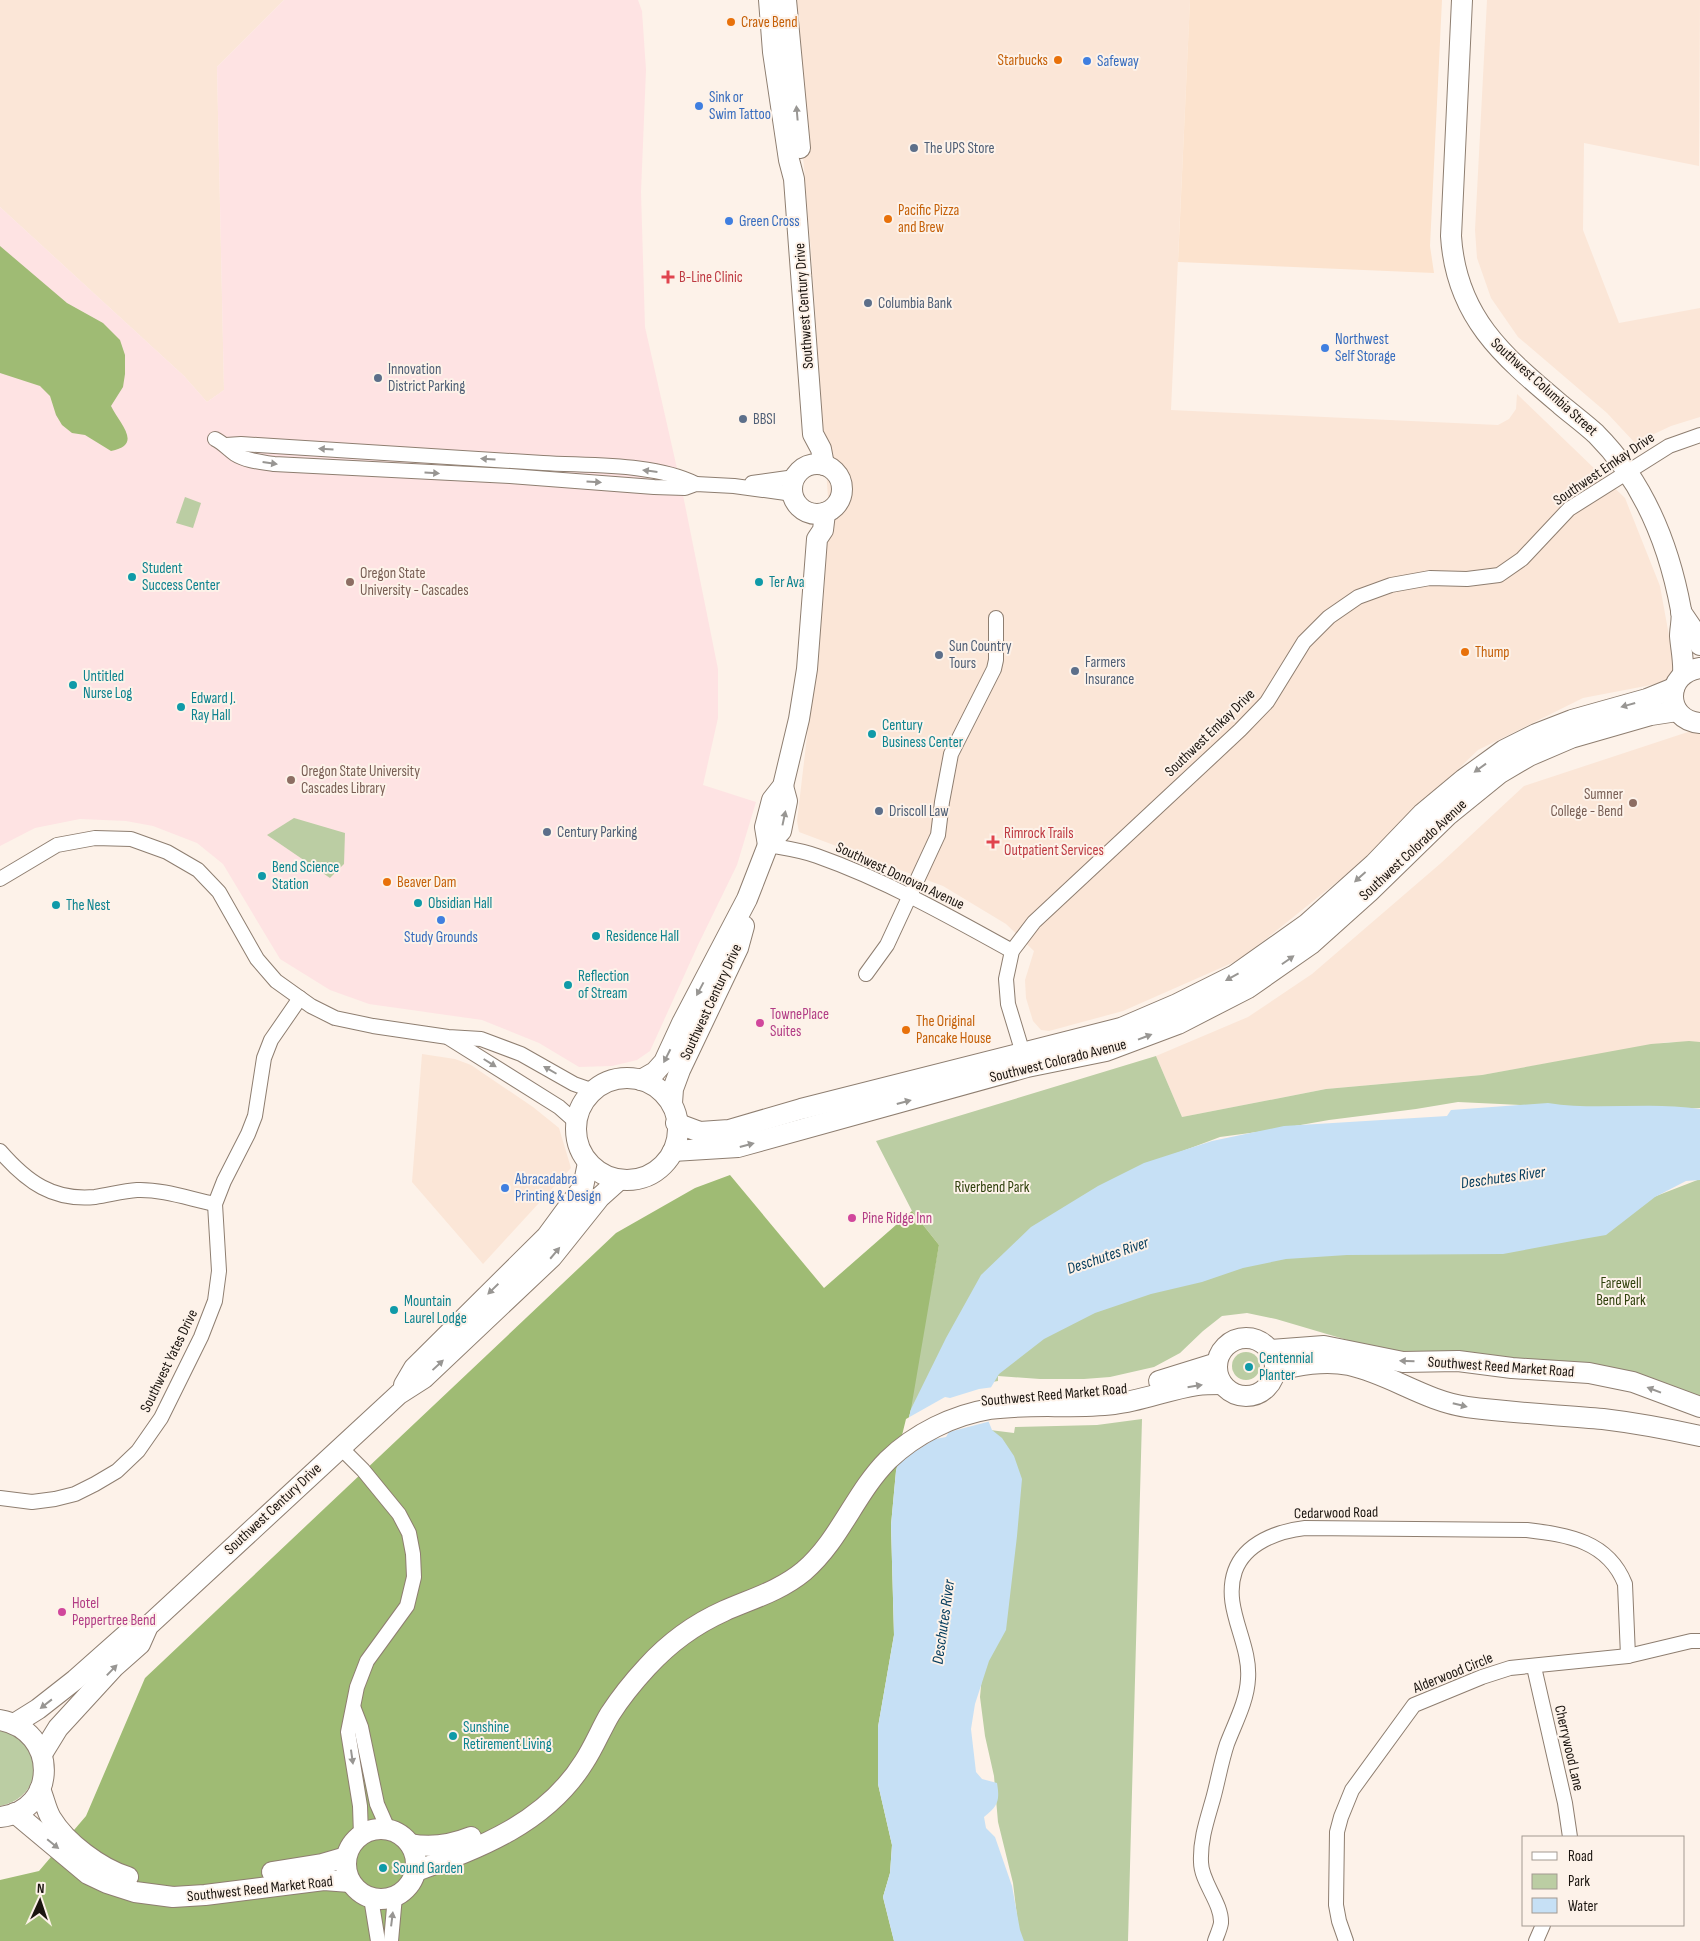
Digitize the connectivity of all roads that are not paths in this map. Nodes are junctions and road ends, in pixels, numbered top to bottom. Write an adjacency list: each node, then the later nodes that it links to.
1 (769, 0): 6 (main road, Southwest Century Drive)
2 (778, 0): 5 (main road)
3 (786, 0): 5 (main road, Southwest Century Drive)
4 (1462, 0): 11 (main road, Southwest Columbia Street)
5 (790, 34): 6 (main road, Southwest Century Drive, one-way to 5)
6 (794, 179): 7 (main road, Southwest Century Drive)
7 (813, 434): 10 (main road, Southwest Century Drive); 12 (main road, Southwest Century Drive)
8 (1700, 435): 11 (street, Southwest Emkay Drive)
9 (221, 442): 12 (street)
10 (824, 465): 12 (main road); 13 (main road, Southwest Century Drive)
11 (1626, 471): 14 (main road, Southwest Columbia Street); 24 (street, Southwest Emkay Drive)
12 (797, 480): 13 (main road)
13 (817, 513): 20 (main road, Southwest Century Drive)
14 (1682, 612): 16 (main road, Southwest Columbia Street); 17 (main road, Southwest Columbia Street)
15 (996, 618): 22 (street)
16 (1700, 646)
17 (1685, 677): 18 (main road, Southwest Columbia Street); 28 (main road, Southwest Colorado Avenue, one-way to 28)
18 (1678, 711): 19 (main road); 28 (main road, Southwest Colorado Avenue, one-way to 18)
19 (1699, 726)
20 (768, 845): 22 (street, Southwest Donovan Avenue); 23 (main road, Southwest Century Drive)
21 (0, 879): 26 (street)
22 (910, 897): 24 (street, Southwest Donovan Avenue); 25 (street)
23 (747, 899): 29 (main road, Southwest Century Drive, one-way to 29); 31 (main road, Southwest Century Drive)
24 (1012, 951): 28 (street, Southwest Emkay Drive)
25 (866, 974)
26 (300, 998): 27 (street); 38 (street, Southwest Yates Drive)
27 (448, 1037): 30 (street, one-way to 27); 32 (street, one-way to 32)
28 (1025, 1060): 33 (main road, Southwest Colorado Avenue); 35 (main road, Southwest Colorado Avenue, one-way to 28)
29 (641, 1080): 30 (main road); 31 (main road)
30 (594, 1091): 32 (main road)
31 (672, 1103): 33 (main road)
32 (576, 1122): 36 (main road)
33 (676, 1123): 35 (main road)
34 (0, 1151): 38 (street)
35 (673, 1151): 37 (main road)
36 (588, 1163): 37 (main road); 43 (main road, Southwest Century Drive, one-way to 43)
37 (619, 1180): 43 (main road, Southwest Century Drive, one-way to 37)
38 (215, 1204): 48 (street, Southwest Yates Drive)
39 (1269, 1350): 40 (main road); 41 (main road); 45 (main road, Southwest Reed Market Road, one-way to 39)
40 (1217, 1363): 42 (main road); 44 (main road, Southwest Reed Market Road)
41 (1274, 1371): 42 (main road); 46 (main road, Southwest Reed Market Road, one-way to 46)
42 (1222, 1384): 44 (main road, Southwest Reed Market Road, one-way to 42)
43 (399, 1394): 47 (main road, Southwest Century Drive)
44 (1097, 1400): 61 (main road, Southwest Reed Market Road); 63 (main road, Southwest Reed Market Road)
45 (1700, 1407)
46 (1700, 1436)
47 (340, 1447): 49 (main road, Southwest Century Drive); 53 (street)
48 (0, 1498)
49 (148, 1626): 54 (main road, Southwest Century Drive, one-way to 54); 55 (main road, Southwest Century Drive, one-way to 49)
50 (1700, 1641): 51 (street, Alderwood Circle)
51 (1628, 1656): 52 (street, Alderwood Circle); 70 (street, Cedarwood Road)
52 (1534, 1667): 60 (street, Cherrywood Lane); 71 (street, Alderwood Circle)
53 (354, 1709): 58 (street); 59 (street, one-way to 59)
54 (7, 1722): 55 (main road)
55 (42, 1754): 56 (main road)
56 (40, 1789): 57 (main road); 62 (main road, Southwest Reed Market Road)
57 (8, 1815): 64 (main road, Southwest Reed Market Road, one-way to 64)
58 (388, 1829): 59 (main road); 61 (main road)
59 (361, 1835): 62 (main road, Southwest Reed Market Road)
60 (1570, 1836)
61 (410, 1844): 63 (main road)
62 (346, 1857): 64 (main road, Southwest Reed Market Road)
63 (416, 1871): 65 (main road)
64 (350, 1882): 66 (main road, Southwest Reed Market Road)
65 (395, 1896): 66 (main road); 69 (street, one-way to 65)
66 (372, 1898): 68 (street)
67 (1542, 1926): 72 (street)
68 (378, 1941)
69 (391, 1941)
70 (1215, 1941)
71 (1346, 1941)
72 (1536, 1941)

